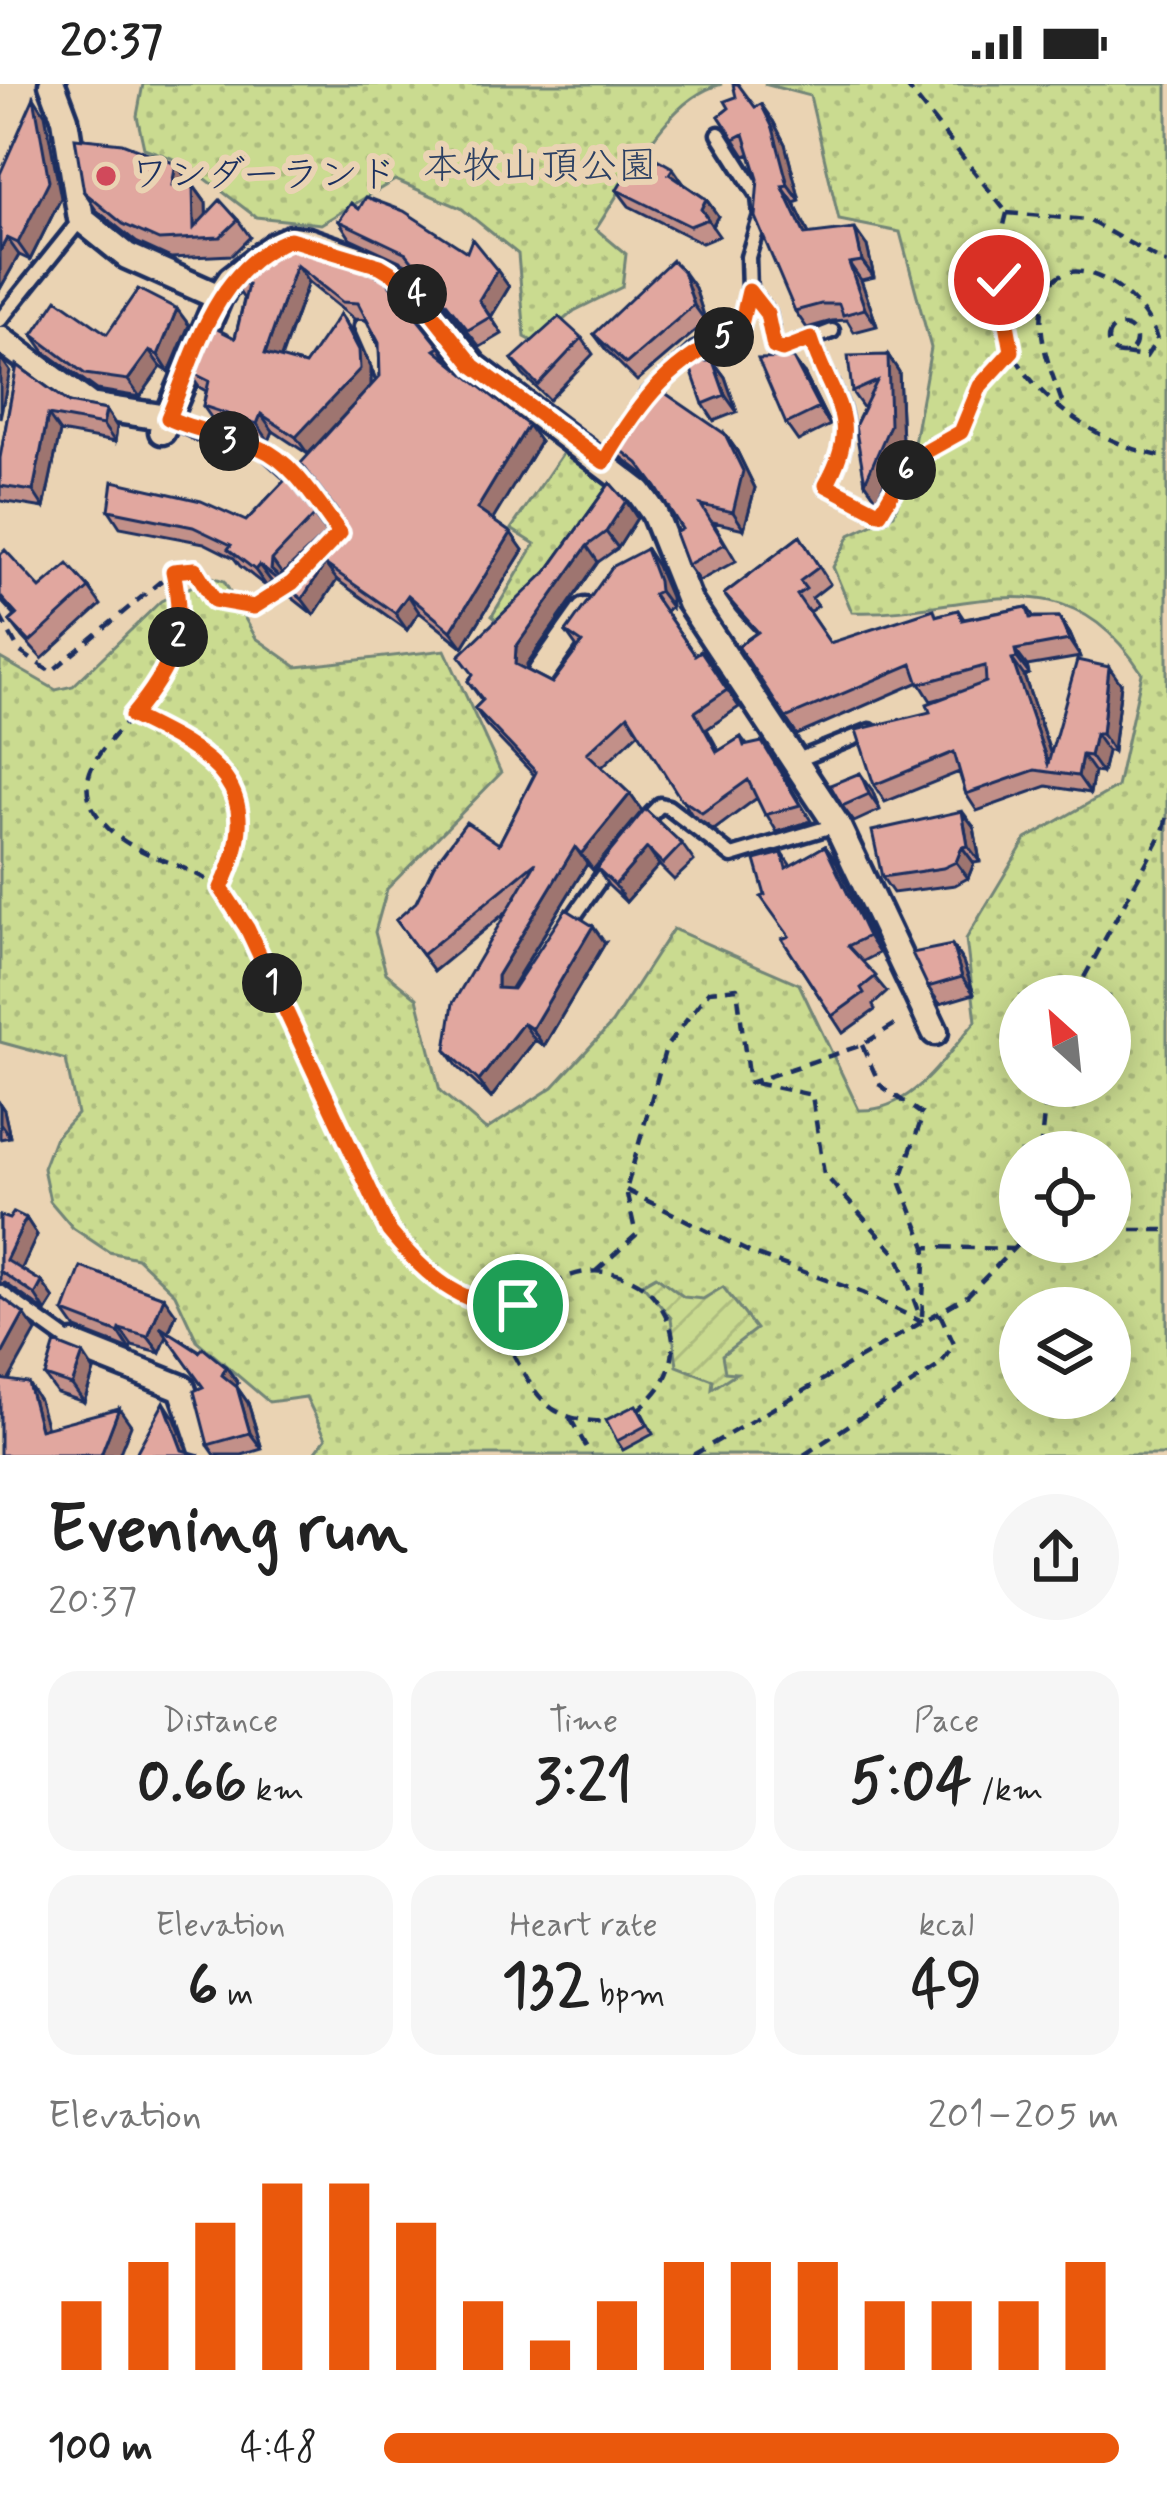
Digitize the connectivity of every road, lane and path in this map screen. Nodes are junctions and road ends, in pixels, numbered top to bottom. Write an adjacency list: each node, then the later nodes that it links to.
1 (52, 84): 5 (street)
2 (905, 84): 4 (path)
3 (719, 134): 7 (lane)
4 (1007, 213): 6 (path); 14 (path)
5 (81, 219): 8 (street); 9 (lane)
6 (1167, 264)
7 (749, 291): 13 (lane); 18 (lane)
8 (219, 297): 19 (street); 32 (street)
9 (0, 320)
10 (361, 326): 16 (lane)
11 (832, 331): 13 (lane)
12 (0, 339): 19 (street)
13 (811, 339): 23 (lane)
14 (1012, 351): 17 (path); 23 (path)
15 (1124, 354): 15 (path); 17 (path)
16 (382, 390)
17 (1064, 407): 20 (path)
18 (632, 415)
19 (165, 425): 22 (lane)
20 (1167, 458)
21 (312, 465): 22 (lane)
22 (298, 480): 24 (lane)
23 (880, 513)
24 (324, 550)
25 (173, 571): 26 (path); 28 (path); 30 (path)
26 (292, 583)
27 (600, 589): 29 (street)
28 (0, 616)
29 (541, 674)
30 (132, 716): 38 (path); 38 (path)
31 (881, 727): 32 (lane)
32 (795, 761): 34 (street)
33 (1167, 816): 35 (path)
34 (837, 825): 36 (lane); 41 (street)
35 (1165, 831): 40 (path)
36 (630, 838)
37 (619, 854): 39 (lane)
38 (221, 888): 53 (path)
39 (553, 947)
40 (1086, 975)
41 (924, 1007): 42 (street); 43 (path)
42 (935, 1032)
43 (862, 1045): 44 (path); 49 (path)
44 (750, 1082): 45 (path); 55 (path)
45 (626, 1190): 51 (path); 55 (path)
46 (1131, 1230): 47 (path)
47 (1167, 1230)
48 (999, 1245): 49 (path)
49 (926, 1247): 55 (path)
50 (1001, 1263): 54 (path)
51 (596, 1271): 53 (path); 57 (path)
52 (0, 1292): 56 (lane)
53 (474, 1304): 57 (path)
54 (939, 1312): 55 (path); 61 (path)
55 (922, 1322): 60 (path)
56 (74, 1346): 58 (street)
57 (568, 1415): 59 (path)
58 (205, 1455)
59 (591, 1455)
60 (693, 1455)
61 (804, 1455)

